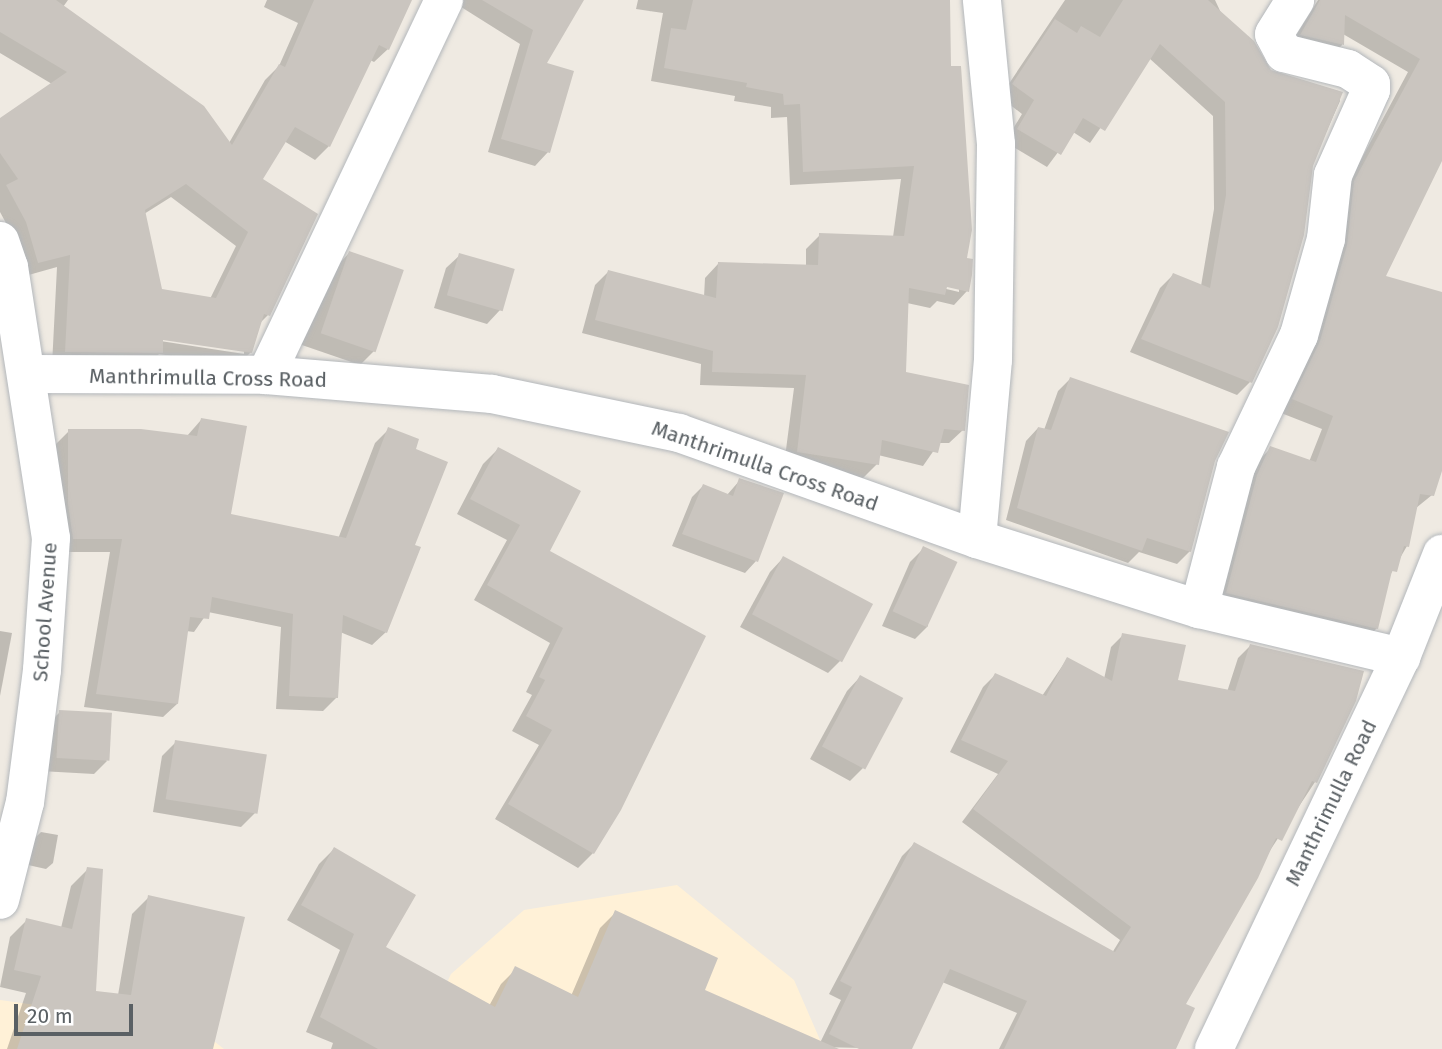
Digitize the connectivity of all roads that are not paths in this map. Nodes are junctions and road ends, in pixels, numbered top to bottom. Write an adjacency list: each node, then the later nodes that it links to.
1 (444, 0): 6 (street)
2 (982, 0): 7 (street)
3 (1295, 0): 9 (street)
4 (0, 241): 5 (street, School Avenue)
5 (27, 374): 6 (street, Manthrimulla Cross Road); 11 (street, School Avenue)
6 (266, 375): 7 (street, Manthrimulla Cross Road)
7 (978, 539): 9 (street, Manthrimulla Cross Road)
8 (1442, 554): 10 (street, Manthrimulla Road)
9 (1199, 609): 10 (street, Manthrimulla Cross Road)
10 (1401, 657): 12 (street, Manthrimulla Road)
11 (0, 900)
12 (1214, 1049)

